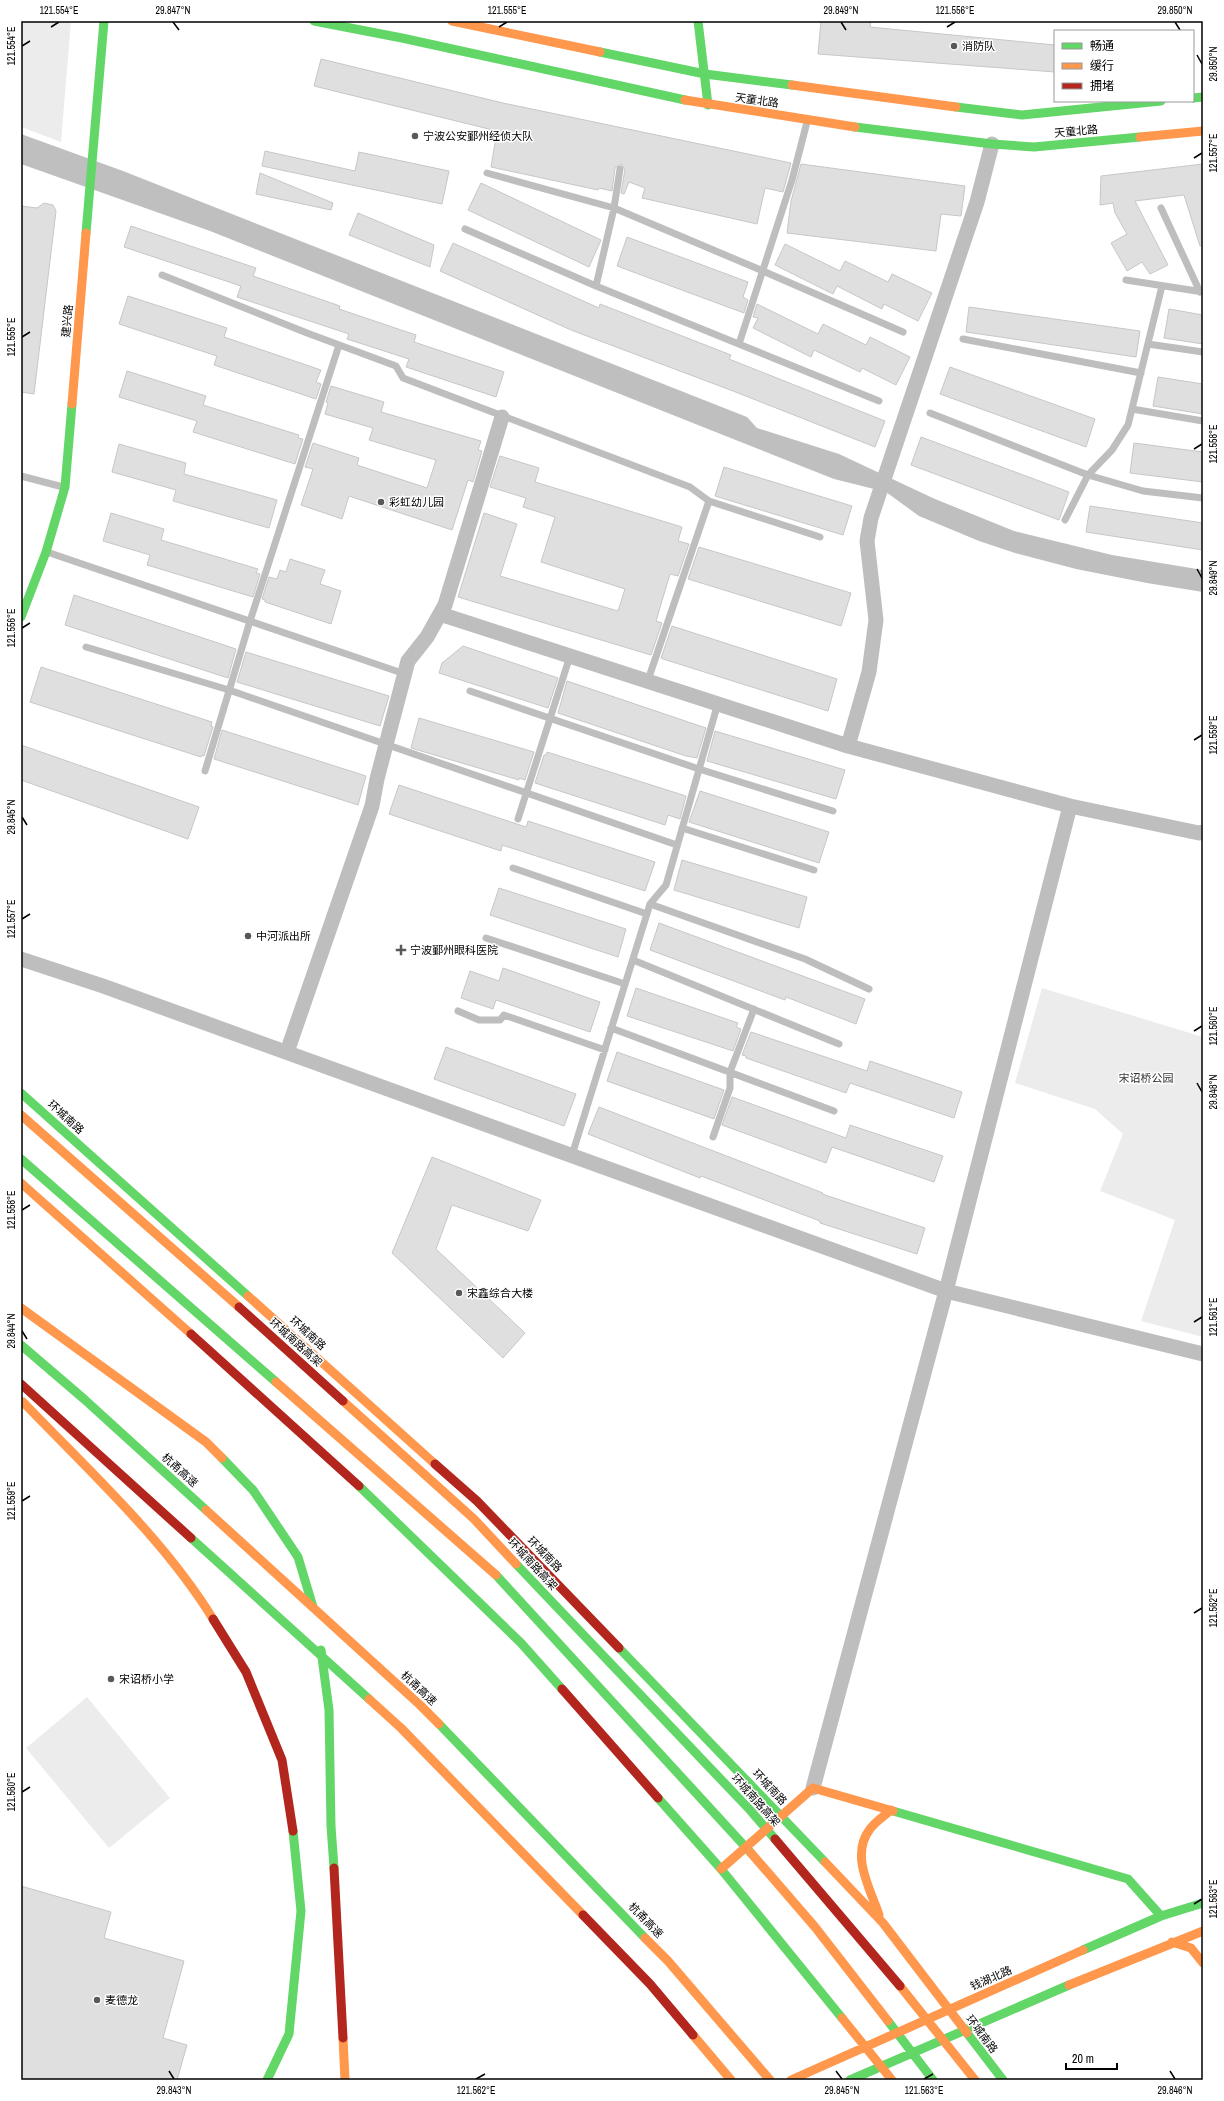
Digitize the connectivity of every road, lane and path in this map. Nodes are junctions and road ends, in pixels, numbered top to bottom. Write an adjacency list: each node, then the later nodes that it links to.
1 (104, 21): 36 (main road, 建兴路)
2 (314, 21): 7 (main road, 天童北路)
3 (452, 21): 5 (main road, 天童北路)
4 (698, 21): 5 (main road)
5 (705, 74): 6 (main road, 天童北路); 7 (main road)
6 (1151, 102)
7 (708, 105): 8 (main road, 天童北路)
8 (808, 120): 10 (main road, 天童北路); 16 (lane)
9 (1203, 131): 10 (main road, 天童北路)
10 (992, 144): 54 (street)
11 (620, 169): 13 (lane)
12 (487, 173): 13 (lane)
13 (614, 208): 16 (lane); 19 (lane)
14 (1161, 208): 21 (lane)
15 (465, 229): 19 (lane)
16 (763, 271): 22 (lane); 24 (lane)
17 (162, 275): 26 (lane)
18 (1126, 280): 20 (lane)
19 (596, 286): 24 (lane)
20 (1162, 286): 21 (lane); 25 (lane)
21 (1202, 292)
22 (903, 332)
23 (964, 339): 28 (lane)
24 (739, 344): 29 (lane)
25 (1148, 344): 27 (lane); 28 (lane)
26 (339, 345): 32 (lane); 44 (lane)
27 (1203, 352)
28 (1141, 373): 30 (lane)
29 (879, 401)
30 (1132, 409): 33 (lane); 34 (lane)
31 (930, 412): 34 (lane)
32 (502, 417): 38 (lane); 42 (street)
33 (1203, 421)
34 (1088, 475): 37 (lane); 39 (lane)
35 (21, 476): 36 (lane)
36 (65, 487): 41 (main road, 建兴路)
37 (1203, 498)
38 (708, 501): 40 (lane); 48 (lane)
39 (1065, 520)
40 (820, 537)
41 (46, 552): 43 (main road, 建兴路); 44 (lane)
42 (440, 614): 46 (street); 47 (street)
43 (21, 617)
44 (250, 621): 47 (lane); 49 (lane)
45 (86, 647): 49 (lane)
46 (570, 655): 48 (street); 52 (lane)
47 (405, 674): 53 (street)
48 (648, 680): 51 (street)
49 (229, 690): 53 (lane); 56 (lane)
50 (470, 691): 52 (lane)
51 (718, 703): 54 (street); 55 (lane)
52 (550, 719): 55 (lane); 57 (lane)
53 (386, 745): 57 (lane); 78 (street)
54 (848, 746): 58 (street)
55 (699, 769): 59 (lane); 61 (lane)
56 (205, 771)
57 (526, 793): 60 (lane); 63 (lane)
58 (1070, 806): 62 (street); 87 (street)
59 (833, 811)
60 (518, 819)
61 (682, 828): 63 (lane); 65 (lane)
62 (1203, 832)
63 (677, 845): 66 (lane)
64 (513, 868): 67 (lane)
65 (814, 870)
66 (650, 904): 67 (lane); 72 (lane)
67 (647, 914): 70 (lane)
68 (486, 938): 71 (lane)
69 (21, 959): 78 (street)
70 (633, 960): 71 (lane); 73 (lane)
71 (625, 984): 75 (lane)
72 (869, 989)
73 (754, 1009): 76 (lane); 79 (lane)
74 (458, 1011): 77 (lane)
75 (611, 1028): 77 (lane); 79 (lane)
76 (839, 1044)
77 (605, 1050): 84 (lane)
78 (287, 1052): 84 (street)
79 (730, 1072): 81 (lane); 83 (lane)
80 (21, 1093): 97 (main road, 环城南路)
81 (834, 1111)
82 (21, 1116): 113 (main road, 环城南路高架)
83 (713, 1137)
84 (572, 1155): 87 (street)
85 (21, 1159): 112 (main road)
86 (21, 1183): 98 (main road)
87 (946, 1292): 90 (street); 95 (street)
88 (21, 1308): 93 (main road)
89 (21, 1345): 108 (main road, 杭甬高速)
90 (1203, 1354)
91 (21, 1384): 107 (main road)
92 (21, 1400): 105 (main road)
93 (318, 1628)
94 (320, 1643): 106 (main road)
95 (814, 1788): 96 (main road); 97 (main road)
96 (891, 1810): 100 (main road); 101 (main road)
97 (782, 1817): 98 (main road); 101 (main road, 环城南路)
98 (721, 1869): 111 (main road)
99 (1203, 1903): 100 (main road, 钱湖北路)
100 (1161, 1916): 109 (main road, 钱湖北路)
101 (882, 1924): 114 (main road, 环城南路)
102 (1203, 1931): 103 (main road)
103 (1172, 1942): 104 (main road); 110 (main road)
104 (1203, 1963)
105 (267, 2080)
106 (345, 2080)
107 (731, 2080)
108 (770, 2080)
109 (791, 2080)
110 (850, 2080)
111 (892, 2080)
112 (933, 2080)
113 (975, 2080)
114 (1002, 2080)

